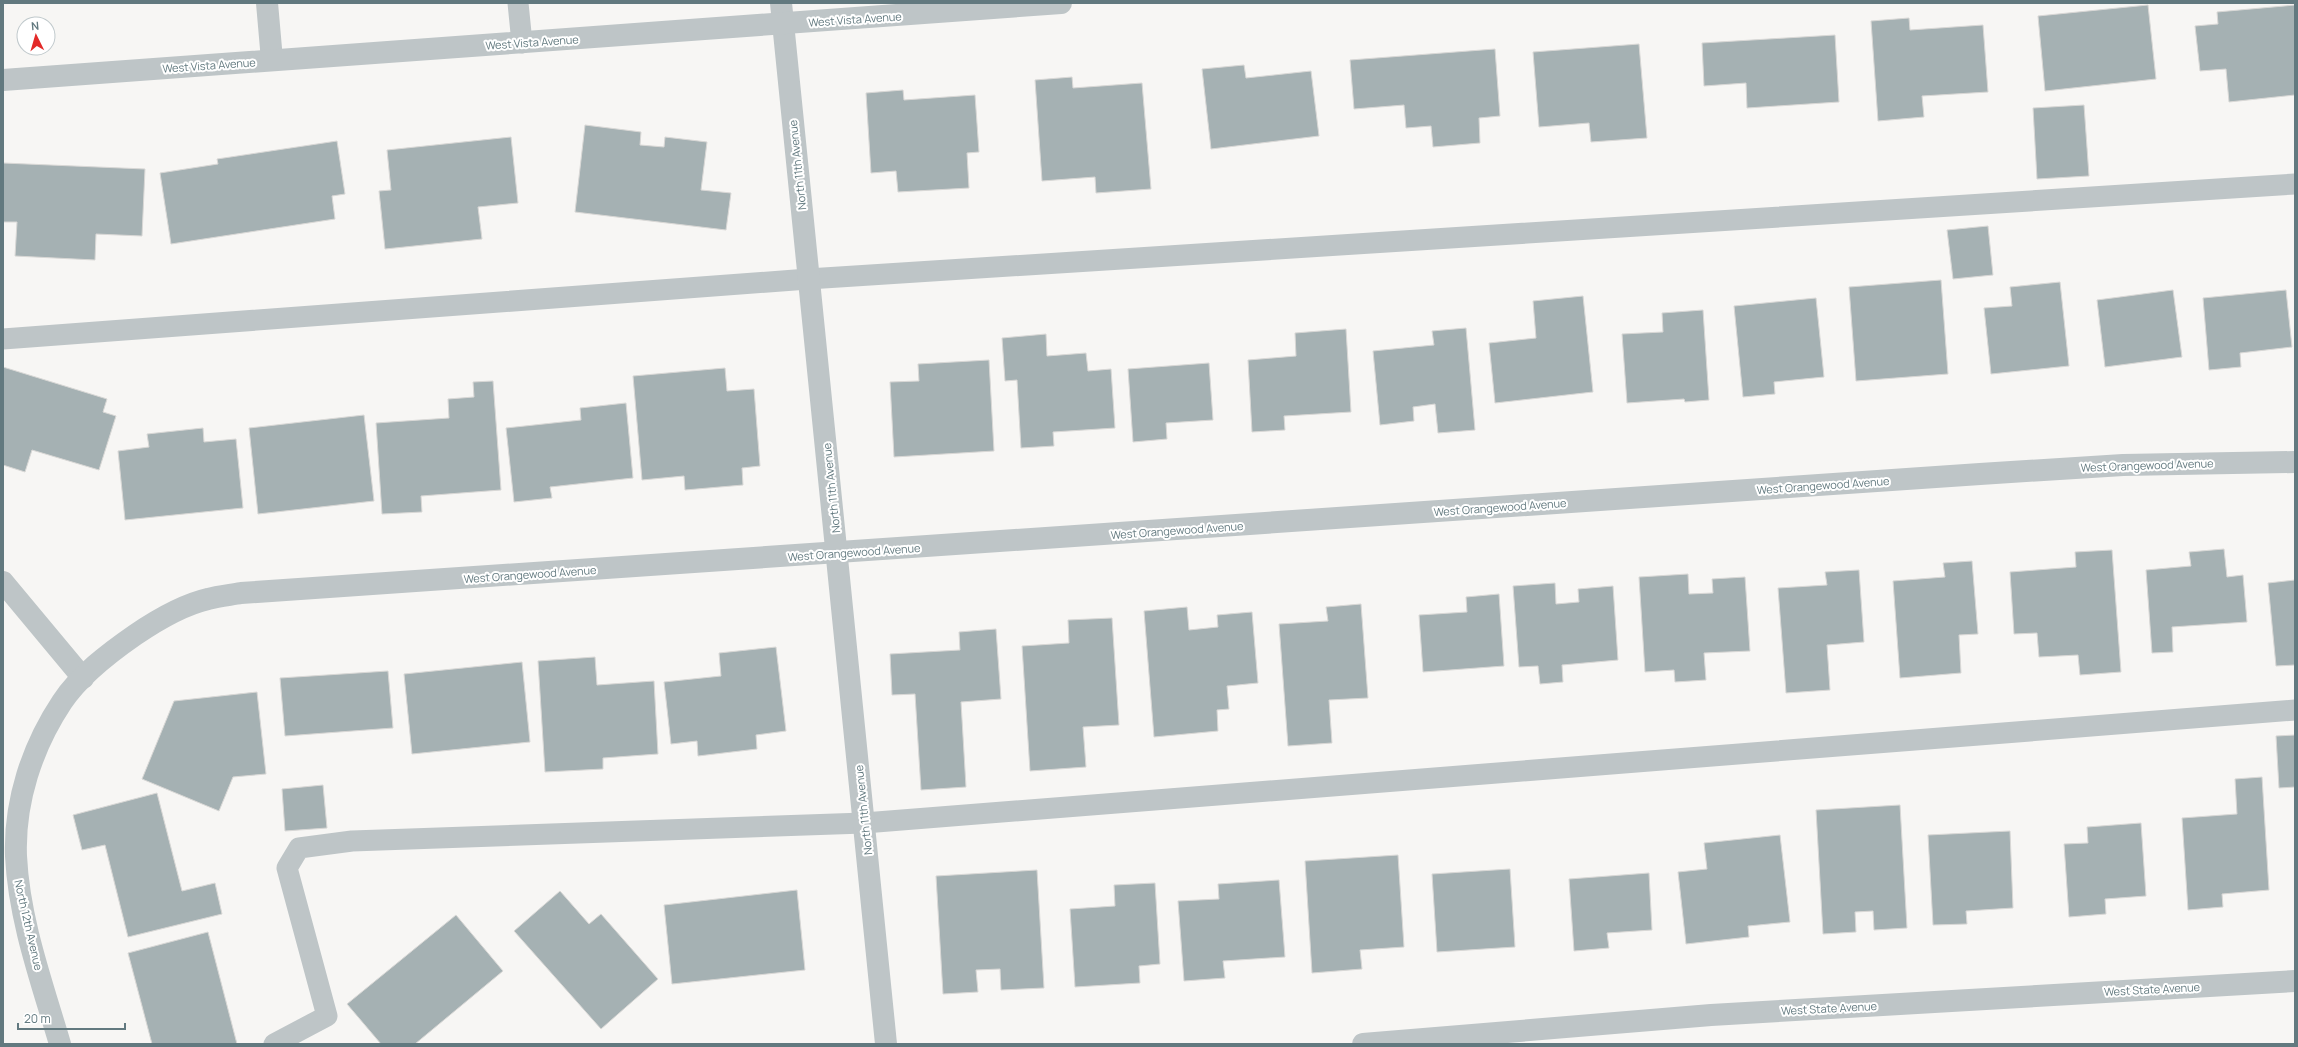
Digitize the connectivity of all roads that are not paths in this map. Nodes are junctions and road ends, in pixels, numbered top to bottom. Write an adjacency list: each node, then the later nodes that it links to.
1 (267, 3): 6 (street)
2 (518, 3): 5 (lane)
3 (1061, 3): 4 (street, West Vista Avenue)
4 (782, 14): 5 (street, West Vista Avenue); 9 (street, North 11th Avenue)
5 (522, 43): 6 (street, West Vista Avenue)
6 (272, 60): 7 (street, West Vista Avenue)
7 (3, 80)
8 (2295, 184): 9 (lane)
9 (808, 279): 10 (lane); 12 (street, North 11th Avenue)
10 (3, 338)
11 (2295, 462): 12 (street, West Orangewood Avenue)
12 (838, 553): 14 (street, West Orangewood Avenue); 16 (street, North 11th Avenue)
13 (3, 582): 14 (street)
14 (83, 678): 18 (street, North 12th Avenue)
15 (2295, 710): 16 (lane)
16 (864, 823): 19 (lane); 20 (street, North 11th Avenue)
17 (2295, 981): 21 (street, West State Avenue)
18 (60, 1044)
19 (274, 1044)
20 (886, 1044)
21 (1363, 1044)

